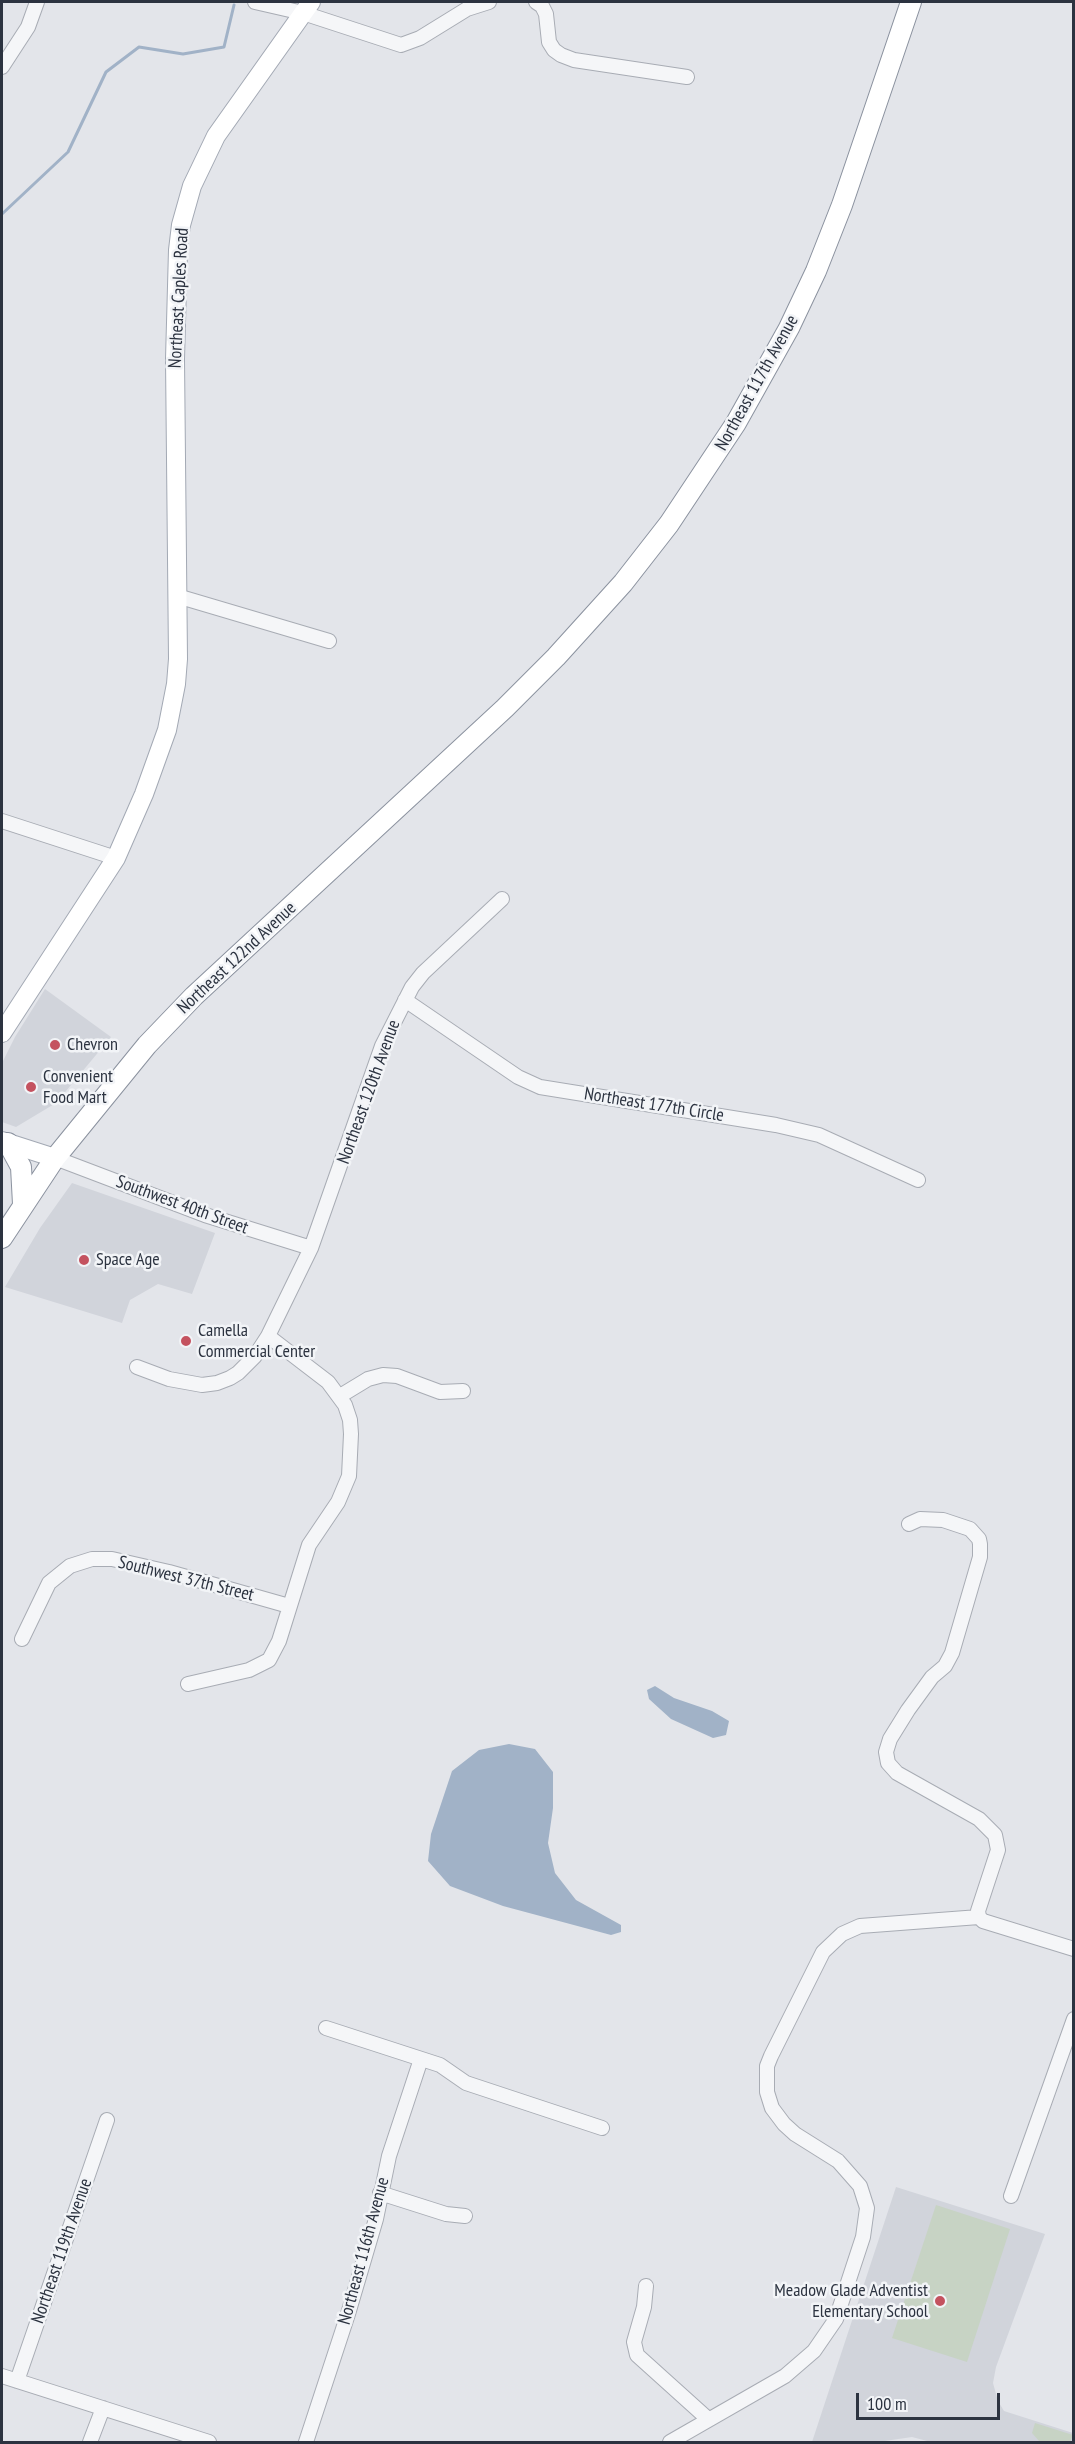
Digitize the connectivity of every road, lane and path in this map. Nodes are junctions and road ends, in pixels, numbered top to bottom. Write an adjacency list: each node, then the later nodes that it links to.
1 (37, 2): 7 (street)
2 (255, 2): 6 (street)
3 (489, 2): 6 (street)
4 (536, 2): 8 (street)
5 (911, 2): 11 (highway, Northeast 117th Avenue)
6 (307, 7): 9 (main road, Northeast Caples Road)
7 (2, 68)
8 (687, 78)
9 (177, 596): 10 (street); 13 (main road)
10 (329, 642)
11 (505, 708): 18 (highway, Northeast 122nd Avenue)
12 (2, 821): 13 (street)
13 (116, 858): 16 (main road)
14 (501, 899): 15 (street, Northeast 120th Avenue)
15 (405, 999): 19 (street, Northeast 177th Circle); 22 (street, Northeast 120th Avenue)
16 (2, 1033)
17 (5, 1142): 18 (main road); 20 (highway)
18 (55, 1158): 20 (highway, Northeast 122nd Avenue); 22 (street, Southwest 40th Street)
19 (918, 1180)
20 (23, 1204): 21 (highway, Northeast 122nd Avenue)
21 (2, 1238)
22 (311, 1248): 23 (street, Northeast 120th Avenue)
23 (268, 1336): 24 (street, Northeast 120th Avenue); 26 (street)
24 (137, 1367)
25 (463, 1391): 26 (street)
26 (340, 1396): 28 (street)
27 (909, 1524): 31 (street)
28 (289, 1606): 29 (street, Southwest 37th Street); 30 (street)
29 (22, 1639)
30 (188, 1683)
31 (979, 1917): 32 (street); 45 (street)
32 (1074, 1949)
33 (1074, 2019): 39 (street)
34 (326, 2028): 35 (street)
35 (421, 2059): 37 (street); 38 (street, Northeast 116th Avenue)
36 (107, 2120): 43 (street, Northeast 119th Avenue)
37 (602, 2128)
38 (380, 2193): 40 (street); 48 (street, Northeast 116th Avenue)
39 (1011, 2196)
40 (465, 2216)
41 (646, 2286): 45 (street)
42 (2, 2376): 43 (street)
43 (17, 2381): 44 (street)
44 (103, 2408): 46 (street); 47 (street)
45 (708, 2420): 49 (street)
46 (90, 2442)
47 (209, 2442)
48 (306, 2442)
49 (670, 2442)

